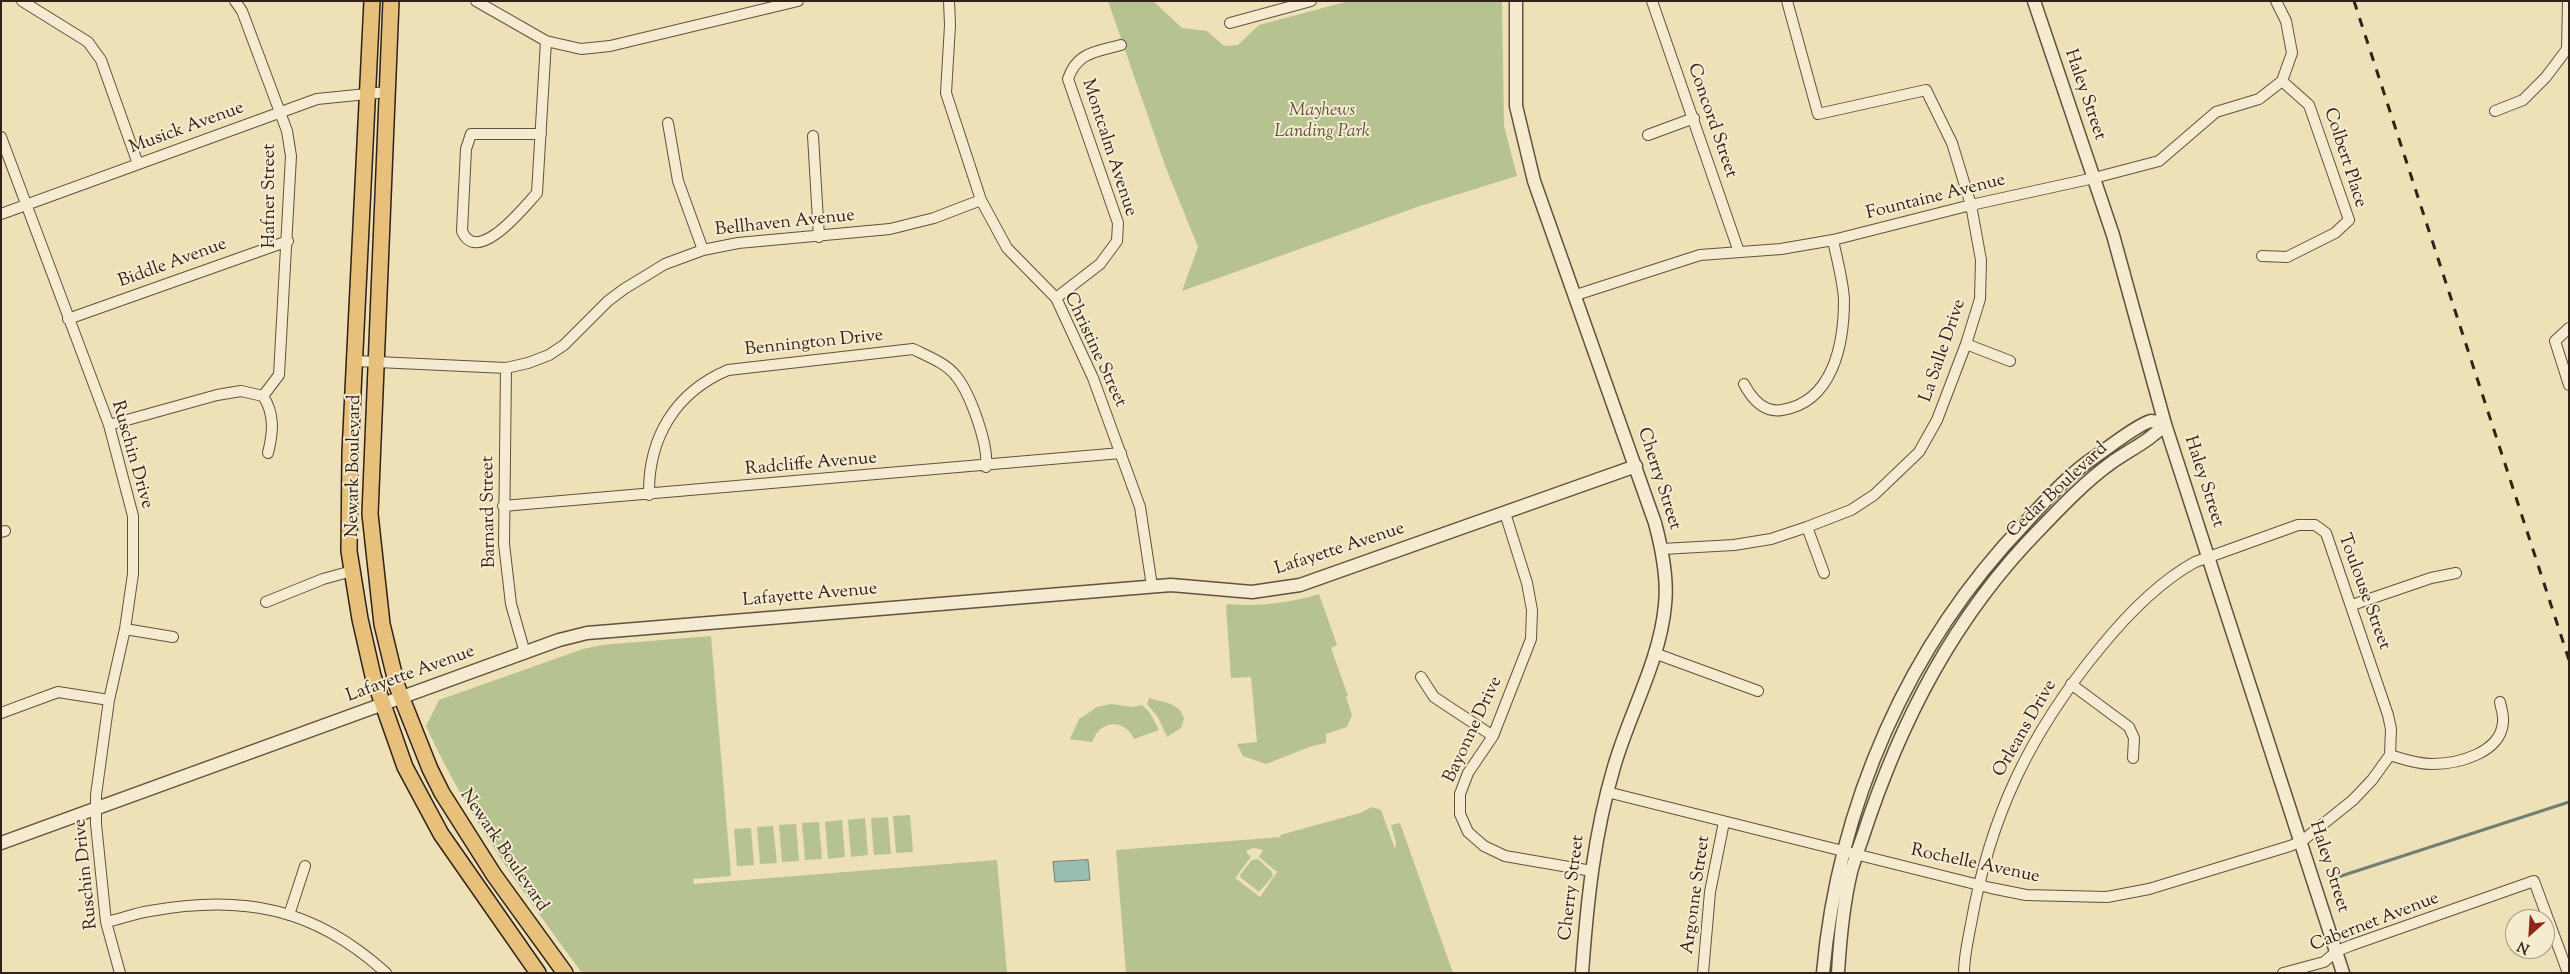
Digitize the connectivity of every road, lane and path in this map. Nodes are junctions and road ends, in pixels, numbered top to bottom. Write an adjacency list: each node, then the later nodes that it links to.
1 (22, 1): 29 (street)
2 (235, 1): 22 (street, Hafner Street)
3 (372, 1): 20 (main road, Newark Boulevard)
4 (476, 1): 16 (street)
5 (798, 1): 16 (street)
6 (949, 1): 31 (street, Christine Street)
7 (1311, 1): 15 (street)
8 (1516, 1): 41 (street, Cherry Street)
9 (1652, 1): 23 (street, Concord Street)
10 (1787, 1): 33 (street, La Salle Drive)
11 (2034, 1): 30 (street, Haley Street)
12 (2276, 1): 18 (street)
13 (2568, 1): 21 (street)
14 (392, 2): 19 (main road, Newark Boulevard)
15 (1230, 23)
16 (546, 41): 25 (street)
17 (1121, 45): 42 (street, Montcalm Avenue)
18 (2282, 81): 30 (street, Fountaine Avenue); 40 (street, Colbert Place)
19 (387, 92): 20 (street, Musick Avenue); 47 (main road, Newark Boulevard)
20 (369, 93): 22 (street, Musick Avenue); 46 (main road, Newark Boulevard)
21 (2495, 111)
22 (279, 114): 29 (street, Musick Avenue); 37 (street, Hafner Street)
23 (1694, 118): 26 (street); 39 (street, Concord Street)
24 (668, 123): 38 (street)
25 (541, 134): 25 (street)
26 (1648, 135)
27 (813, 136): 35 (street)
28 (1, 137): 32 (street, Ruschin Drive)
29 (138, 164): 32 (street, Musick Avenue)
30 (2094, 178): 33 (street, Fountaine Avenue); 53 (street, Haley Street)
31 (981, 200): 35 (street, Bellhaven Avenue); 42 (street, Christine Street)
32 (27, 205): 34 (street, Musick Avenue); 43 (street, Ruschin Drive)
33 (1971, 205): 36 (street, Fountaine Avenue); 45 (street, La Salle Drive)
34 (1, 214)
35 (819, 237): 38 (street, Bellhaven Avenue)
36 (1833, 240): 39 (street, Fountaine Avenue); 50 (street)
37 (288, 241): 43 (street, Biddle Avenue); 52 (street, Hafner Street)
38 (703, 250): 49 (street, Bellhaven Avenue)
39 (1739, 252): 41 (street, Fountaine Avenue)
40 (2262, 256)
41 (1576, 295): 58 (street, Cherry Street)
42 (1056, 298): 56 (street, Christine Street)
43 (68, 319): 54 (street, Ruschin Drive)
44 (2569, 328): 51 (street)
45 (1966, 344): 48 (street); 62 (street, La Salle Drive)
46 (356, 360): 47 (street, Bellhaven Avenue); 65 (main road, Newark Boulevard)
47 (376, 362): 49 (street, Bellhaven Avenue); 78 (main road, Newark Boulevard)
48 (2010, 362)
49 (506, 368): 60 (street, Barnard Street)
50 (1744, 384)
51 (2569, 385)
52 (263, 396): 54 (street); 55 (street)
53 (2165, 424): 64 (street, Haley Street); 91 (street, Cedar Boulevard); 92 (street, Cedar Boulevard)
54 (109, 425): 71 (street, Ruschin Drive)
55 (268, 453)
56 (1121, 453): 57 (street, Radcliffe Avenue); 68 (street, Christine Street)
57 (986, 466): 59 (street, Radcliffe Avenue); 59 (street, Bennington Drive)
58 (1636, 466): 61 (street, Lafayette Avenue); 63 (street, Cherry Street)
59 (649, 495): 60 (street, Radcliffe Avenue)
60 (503, 506): 73 (street, Barnard Street)
61 (1505, 513): 68 (street, Lafayette Avenue); 83 (street, Bayonne Drive)
62 (1807, 527): 63 (street, La Salle Drive); 66 (street)
63 (1662, 548): 74 (street, Cherry Street)
64 (2209, 558): 70 (street, Toulouse Street); 76 (street, Orleans Drive); 89 (street, Haley Street)
65 (352, 571): 69 (street); 81 (main road, Newark Boulevard)
66 (1824, 573)
67 (2456, 573): 70 (street)
68 (1152, 586): 73 (street, Lafayette Avenue)
69 (266, 602)
70 (2352, 605): 84 (street, Toulouse Street)
71 (125, 629): 72 (street); 79 (street, Ruschin Drive)
72 (173, 637)
73 (525, 653): 78 (street, Lafayette Avenue)
74 (1654, 653): 77 (street); 86 (street, Cherry Street)
75 (1421, 677): 83 (street)
76 (2071, 684): 85 (street); 95 (street, Orleans Drive)
77 (1758, 691)
78 (402, 698): 81 (street, Lafayette Avenue); 102 (main road, Newark Boulevard)
79 (109, 700): 82 (street); 87 (street, Ruschin Drive)
80 (2500, 702): 84 (street)
81 (382, 705): 87 (street, Lafayette Avenue); 101 (main road, Newark Boulevard)
82 (1, 713)
83 (1493, 736): 94 (street, Bayonne Drive)
84 (2390, 754): 89 (street, Rochelle Avenue)
85 (2133, 758)
86 (1608, 792): 88 (street, Rochelle Avenue); 94 (street, Cherry Street)
87 (96, 808): 90 (street, Lafayette Avenue); 97 (street, Ruschin Drive)
88 (1724, 822): 91 (street, Rochelle Avenue); 104 (street, Argonne Street)
89 (2302, 841): 95 (street, Rochelle Avenue); 98 (street, Haley Street)
90 (1, 843)
91 (1843, 852): 92 (street, Rochelle Avenue); 105 (street, Cedar Boulevard)
92 (1856, 856): 95 (street, Rochelle Avenue); 106 (street, Cedar Boulevard)
93 (305, 866): 96 (street)
94 (1592, 871): 103 (street, Cherry Street)
95 (1980, 885): 107 (street, Orleans Drive)
96 (289, 915): 97 (street); 100 (street)
97 (106, 922): 99 (street, Ruschin Drive)
98 (2337, 951): 108 (street, Cabernet Avenue); 109 (street, Haley Street); 110 (street, Cabernet Avenue)
99 (120, 973)
100 (386, 973)
101 (538, 973)
102 (565, 973)
103 (1582, 973)
104 (1703, 973)
105 (1823, 973)
106 (1838, 973)
107 (1964, 973)
108 (2283, 973)
109 (2344, 973)
110 (2568, 973)

